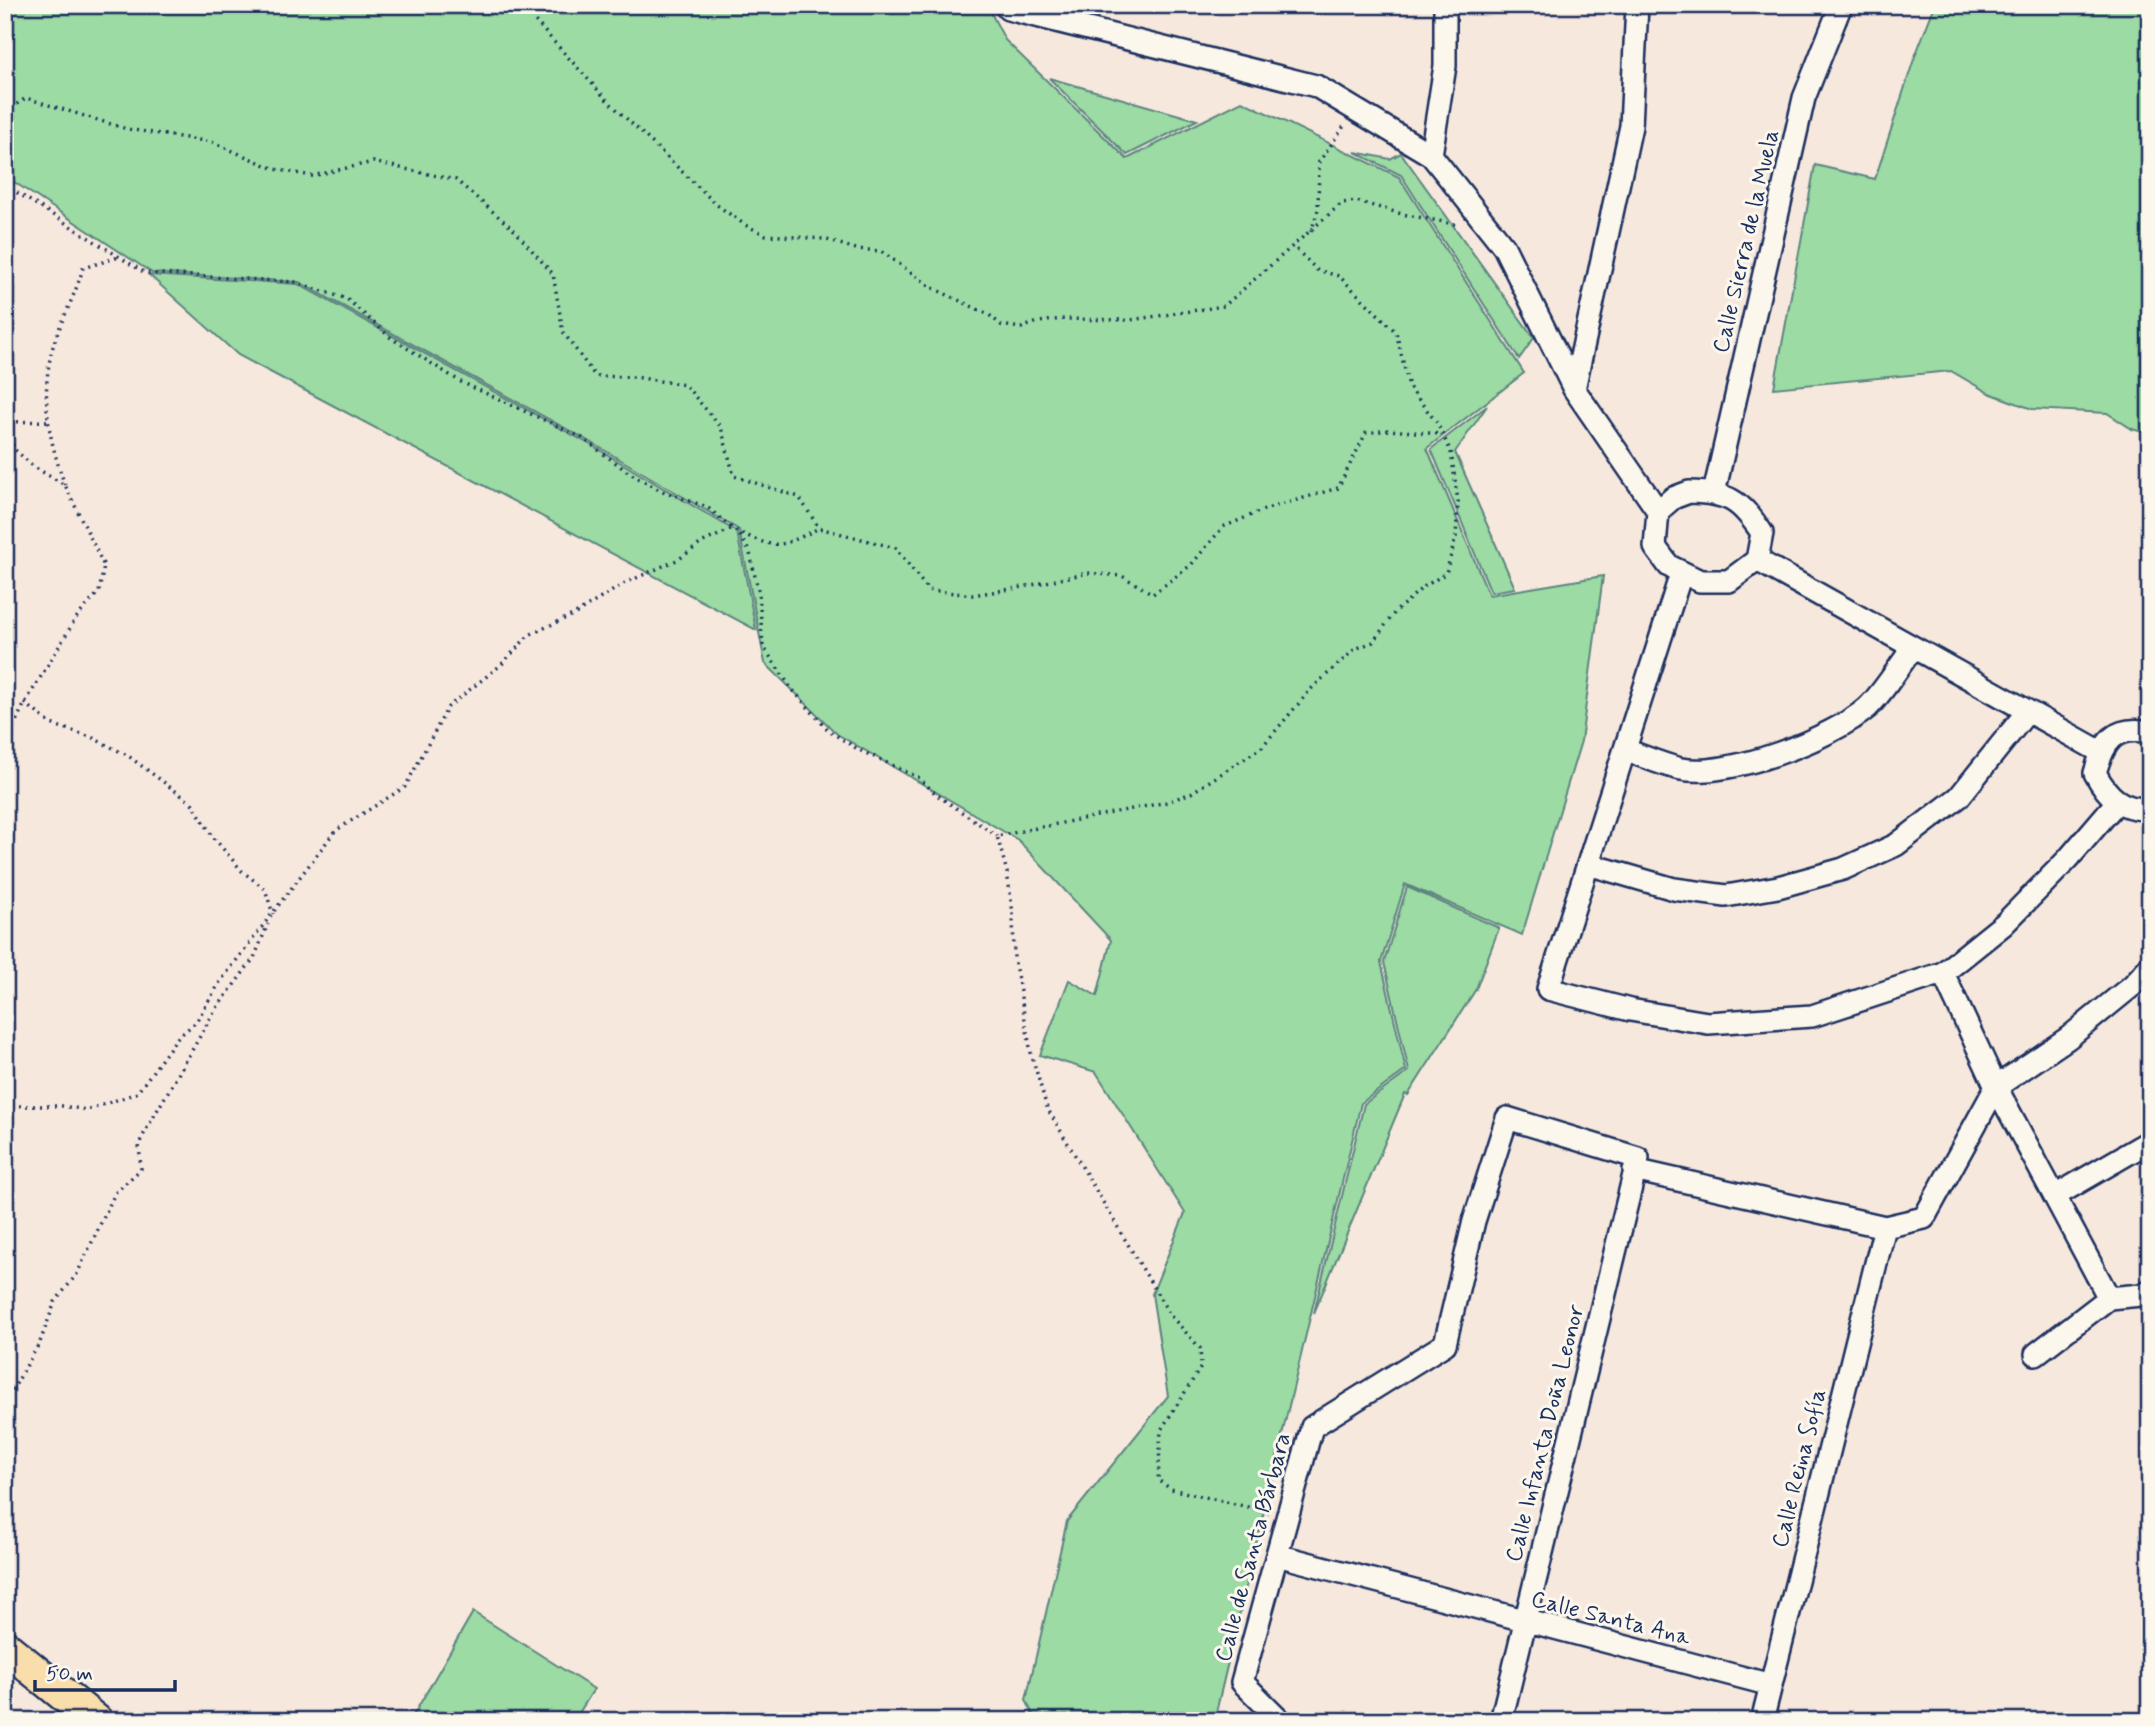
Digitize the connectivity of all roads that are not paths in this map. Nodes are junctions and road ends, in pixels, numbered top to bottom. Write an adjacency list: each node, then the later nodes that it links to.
1 (1006, 5): 5 (street)
2 (1445, 5): 5 (street)
3 (1637, 5): 6 (street)
4 (1841, 5): 7 (street, Calle Sierra de la Muela)
5 (1431, 155): 6 (street)
6 (1574, 389): 8 (street)
7 (1714, 493): 8 (street); 9 (street)
8 (1658, 511): 10 (street)
9 (1757, 560): 10 (street); 11 (street)
10 (1681, 574): 14 (street)
11 (1913, 648): 12 (street); 14 (street)
12 (2027, 712): 15 (street); 18 (street)
13 (2150, 732): 15 (street)
14 (1625, 750): 18 (street)
15 (2101, 752): 16 (street)
16 (2116, 803): 17 (street); 20 (street)
17 (2150, 809)
18 (1588, 864): 20 (street)
19 (2150, 966): 21 (street)
20 (1943, 973): 21 (street)
21 (1996, 1087): 24 (street); 25 (street)
22 (2150, 1141): 24 (street)
23 (1636, 1164): 25 (street); 29 (street, Calle de Santa Bárbara); 30 (street, Calle Infanta Doña Leonor)
24 (2055, 1196): 27 (street)
25 (1885, 1227): 32 (street, Calle Reina Sofía)
26 (2150, 1290): 27 (street)
27 (2109, 1298): 28 (street)
28 (2036, 1354)
29 (1277, 1555): 30 (street, Calle Santa Ana); 34 (street, Calle de Santa Bárbara)
30 (1525, 1622): 32 (street, Calle Santa Ana); 35 (street, Calle Infanta Doña Leonor)
31 (5, 1647): 33 (main road)
32 (1771, 1685): 36 (street, Calle Reina Sofía)
33 (91, 1719)
34 (1281, 1721)
35 (1501, 1721)
36 (1762, 1721)

